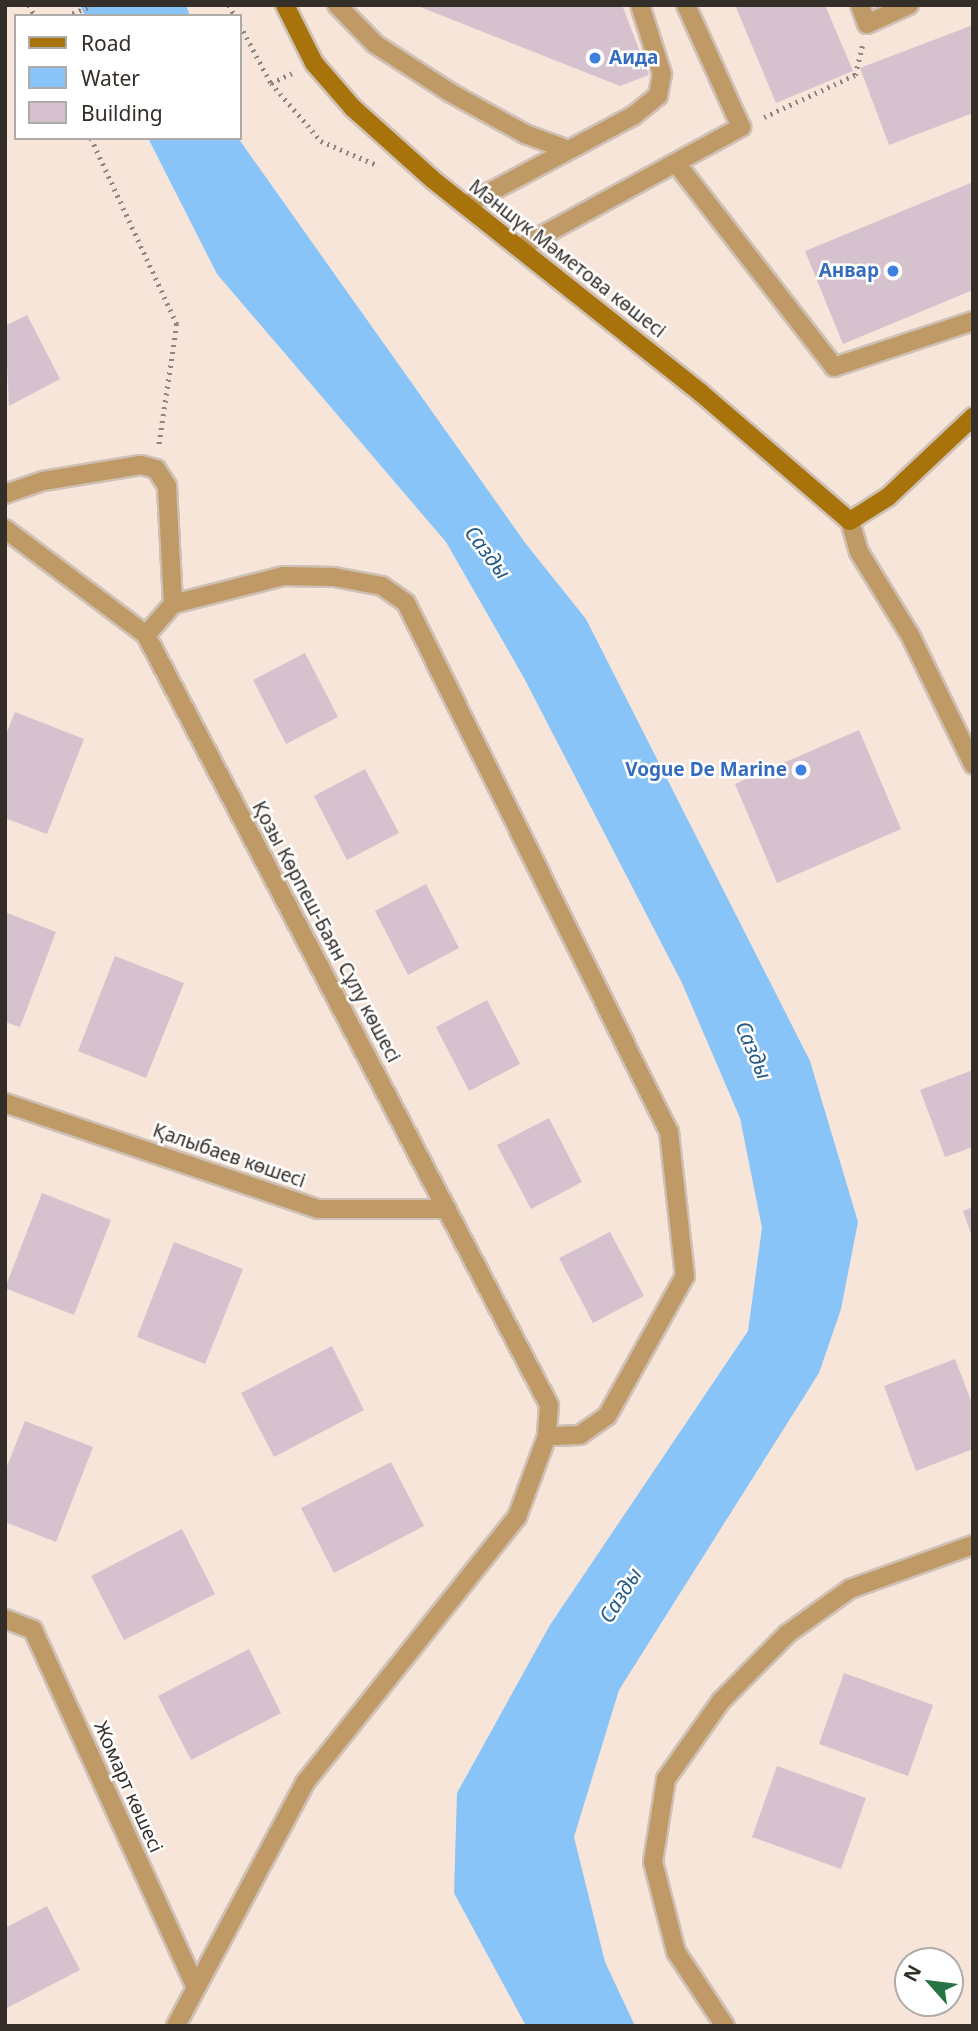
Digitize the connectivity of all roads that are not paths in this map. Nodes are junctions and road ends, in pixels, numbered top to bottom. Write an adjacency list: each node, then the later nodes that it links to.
1 (285, 5): 9 (street, Мәншүк Мәметова көшесі)
2 (337, 5): 7 (street)
3 (640, 5): 7 (street)
4 (686, 5): 8 (street)
5 (860, 5): 6 (street)
6 (909, 5)
7 (566, 149): 9 (street)
8 (676, 163): 10 (street); 11 (street)
9 (466, 205): 10 (street, Мәншүк Мәметова көшесі)
10 (521, 247): 14 (street, Мәншүк Мәметова көшесі)
11 (973, 321)
12 (973, 417): 14 (street)
13 (5, 494): 16 (street)
14 (850, 522): 18 (street)
15 (5, 529): 17 (street, Қозы Көрпеш-Баян Сұлу көшесі)
16 (173, 604): 17 (street); 21 (street)
17 (146, 635): 20 (street, Қозы Көрпеш-Баян Сұлу көшесі)
18 (973, 764)
19 (5, 1103): 20 (street, Қалыбаев көшесі)
20 (447, 1209): 21 (street, Қозы Көрпеш-Баян Сұлу көшесі)
21 (547, 1436): 24 (street)
22 (973, 1545): 26 (street)
23 (5, 1619): 24 (street, Жомарт көшесі)
24 (196, 1988): 25 (street)
25 (176, 2026)
26 (725, 2026)

